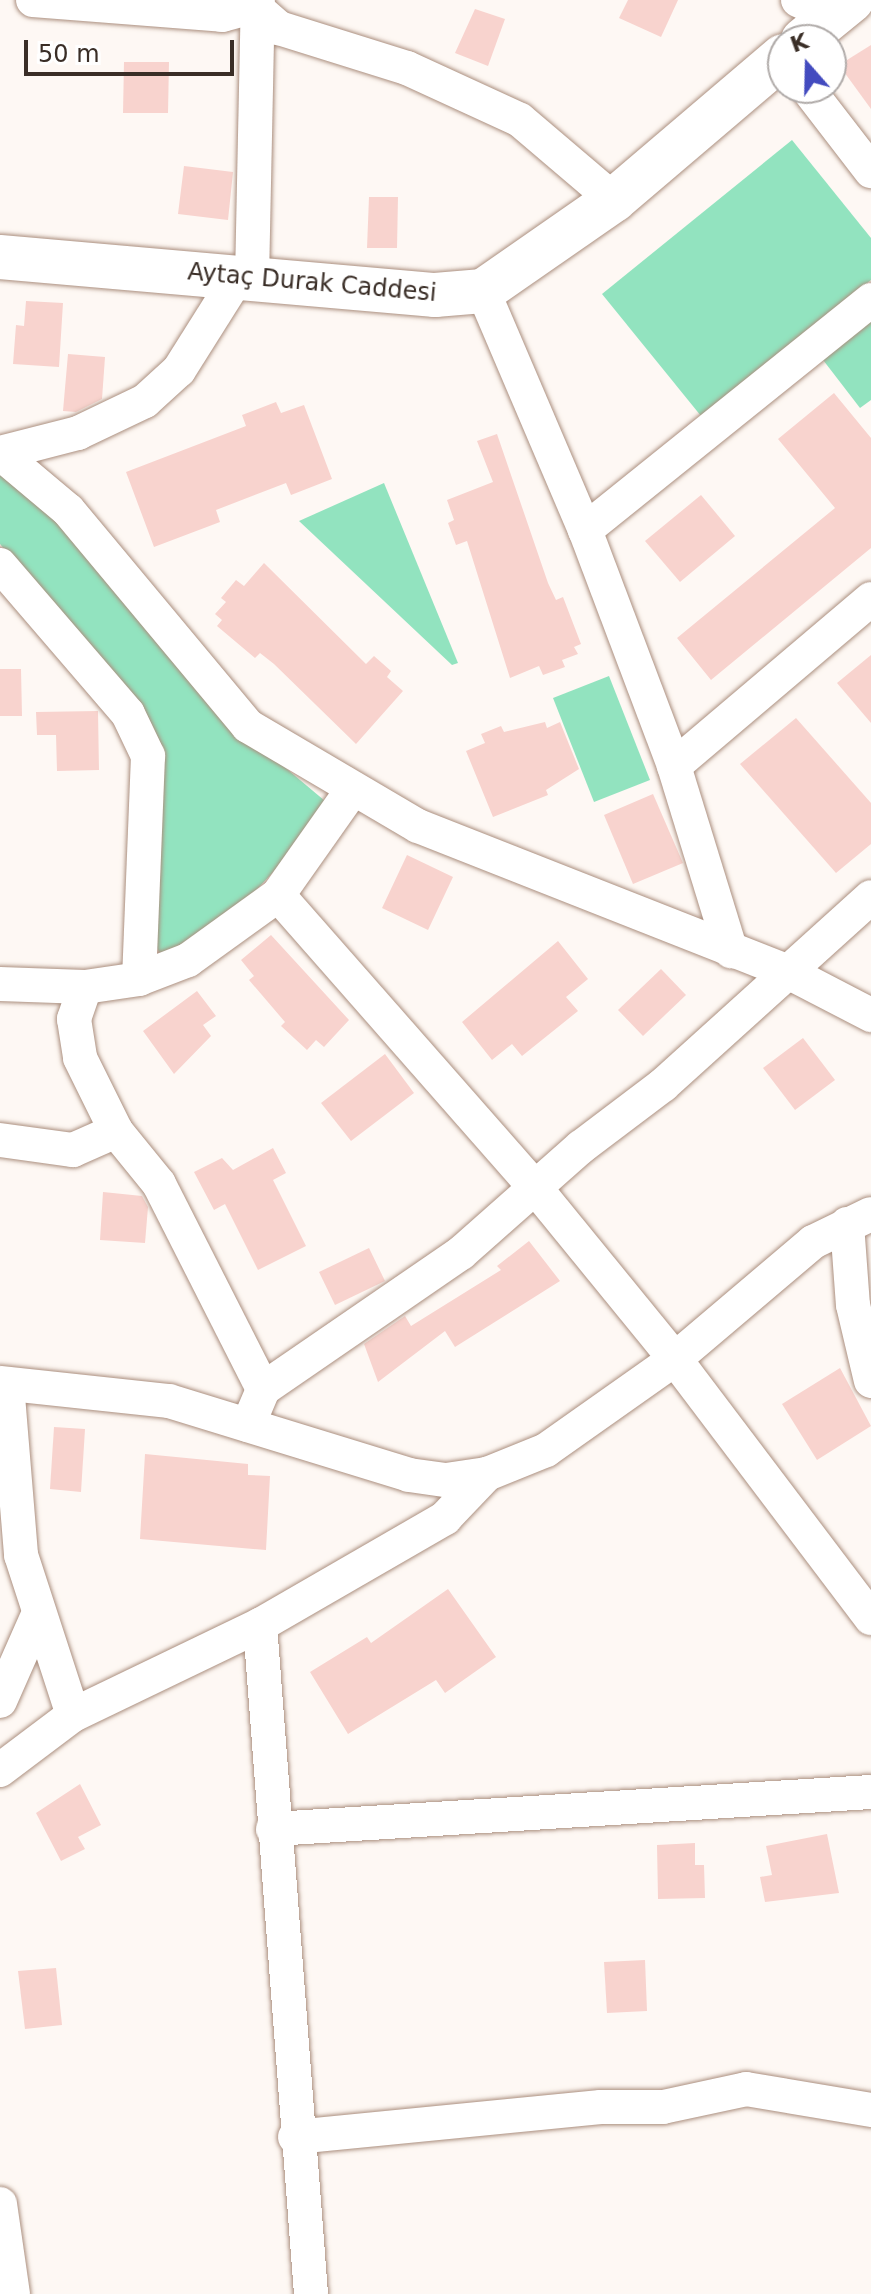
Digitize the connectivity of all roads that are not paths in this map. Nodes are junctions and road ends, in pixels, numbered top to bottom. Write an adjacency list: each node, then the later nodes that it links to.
1 (33, 0): 2 (street)
2 (253, 2): 6 (street); 8 (street)
3 (767, 71): 6 (main road)
4 (819, 104): 5 (street)
5 (871, 171)
6 (614, 200): 9 (main road)
7 (0, 257): 8 (main road, Aytaç Durak Caddesi)
8 (244, 278): 9 (main road, Aytaç Durak Caddesi); 11 (street)
9 (483, 291): 12 (street)
10 (871, 300): 12 (street)
11 (0, 453): 16 (street)
12 (585, 530): 15 (street)
13 (0, 565): 21 (street)
14 (871, 599): 15 (street)
15 (674, 766): 19 (street)
16 (352, 790): 17 (street); 19 (street)
17 (278, 895): 21 (street); 27 (street)
18 (871, 897): 20 (street)
19 (731, 951): 20 (street)
20 (786, 971): 24 (street); 27 (street)
21 (139, 979): 23 (street)
22 (0, 984): 23 (street)
23 (85, 987): 25 (street)
24 (871, 1015)
25 (116, 1131): 26 (street); 32 (street)
26 (0, 1140)
27 (537, 1190): 29 (street); 32 (street)
28 (859, 1219): 29 (street); 30 (street)
29 (675, 1359): 34 (street); 36 (street)
30 (871, 1381)
31 (4, 1384): 33 (street); 35 (street)
32 (263, 1389): 33 (street)
33 (248, 1425): 34 (street)
34 (487, 1474): 37 (street)
35 (38, 1615): 38 (street); 39 (street)
36 (871, 1618)
37 (260, 1625): 39 (street); 42 (street)
38 (0, 1701)
39 (73, 1715): 40 (street)
40 (0, 1770)
41 (871, 1792): 42 (street)
42 (273, 1829): 44 (street)
43 (871, 2110): 44 (street)
44 (295, 2137): 47 (street)
45 (0, 2204): 46 (street)
46 (13, 2294)
47 (311, 2294)

